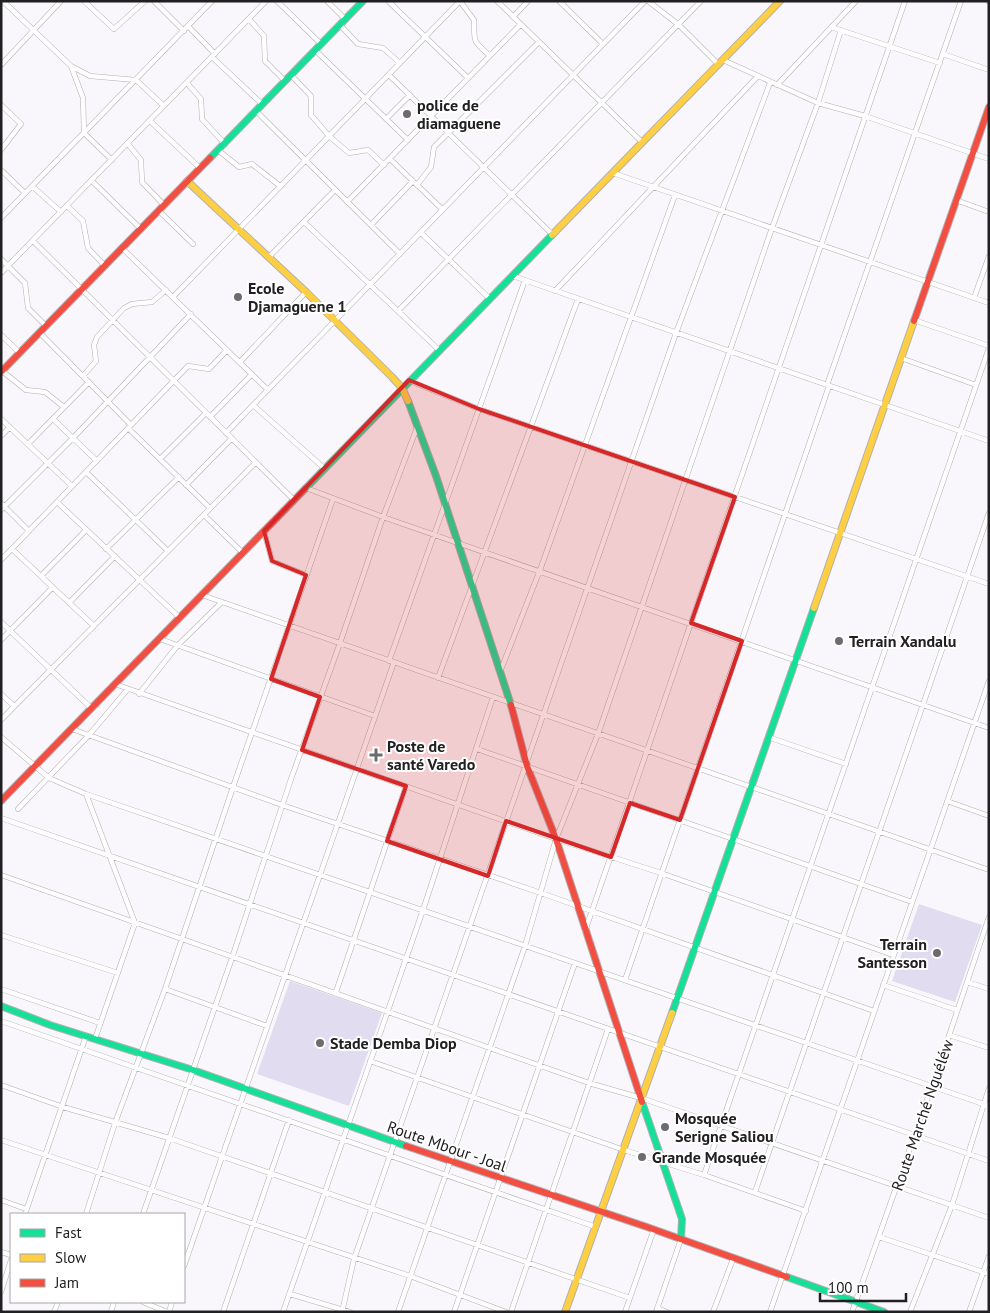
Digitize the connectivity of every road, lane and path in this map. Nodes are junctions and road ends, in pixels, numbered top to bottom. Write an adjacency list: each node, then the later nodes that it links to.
1 (3, 1): 32 (street)
2 (61, 1): 32 (street)
3 (84, 1): 23 (street)
4 (138, 1): 23 (street)
5 (145, 1): 23 (street)
6 (154, 1): 34 (street)
7 (212, 1): 30 (street)
8 (266, 1): 25 (street)
9 (277, 1): 37 (street)
10 (327, 1): 26 (street)
11 (363, 1): 26 (main road)
12 (388, 1): 35 (street)
13 (460, 1): 35 (street); 43 (street)
14 (497, 1): 24 (street)
15 (528, 1): 24 (street)
16 (559, 1): 38 (street)
17 (701, 1): 28 (street)
18 (780, 1): 44 (main road)
19 (856, 1): 31 (street)
20 (905, 1): 39 (street)
21 (962, 1): 41 (street)
22 (649, 2): 28 (street); 38 (street)
23 (139, 8)
24 (513, 17): 27 (street)
25 (249, 19): 42 (street); 56 (street)
26 (345, 19): 29 (main road)
27 (521, 24): 36 (street); 43 (street)
28 (679, 24): 44 (street); 62 (street)
29 (340, 25): 37 (main road); 45 (street)
30 (188, 26): 34 (street); 42 (street)
31 (831, 27): 33 (street); 59 (street)
32 (34, 30): 47 (street); 48 (street)
33 (841, 30): 39 (street); 63 (street)
34 (184, 31): 55 (street)
35 (425, 37): 45 (street); 54 (street)
36 (539, 42): 50 (street); 74 (street)
37 (321, 44): 40 (main road)
38 (603, 44): 50 (street)
39 (889, 46): 46 (street); 70 (street)
40 (315, 50): 51 (main road); 61 (street)
41 (943, 54): 46 (street); 49 (street)
42 (214, 55): 57 (street); 64 (street)
43 (489, 55): 54 (street)
44 (720, 62): 53 (street); 78 (main road)
45 (400, 63): 52 (street)
46 (940, 63): 75 (street)
47 (1, 64)
48 (71, 66): 55 (street); 73 (street)
49 (989, 70)
50 (572, 74): 62 (street); 89 (street)
51 (291, 75): 56 (main road); 76 (street)
52 (389, 75): 60 (street); 61 (street)
53 (757, 77): 58 (street); 99 (street)
54 (468, 78): 69 (street)
55 (136, 80): 66 (street); 73 (street)
56 (285, 81): 64 (main road)
57 (187, 83): 66 (street); 79 (street)
58 (770, 83): 59 (street); 111 (street)
59 (777, 85): 63 (street)
60 (410, 95): 69 (street); 71 (street)
61 (365, 99): 71 (street); 76 (street)
62 (602, 103): 78 (street); 102 (street)
63 (818, 103): 70 (street); 116 (street)
64 (262, 104): 68 (main road)
65 (1, 105): 81 (street)
66 (164, 106): 72 (street)
67 (989, 107): 83 (main road)
68 (256, 111): 79 (main road); 87 (street)
69 (431, 116): 74 (street); 77 (street)
70 (865, 116): 75 (street); 123 (street)
71 (386, 119): 77 (street)
72 (150, 121): 80 (street); 90 (street)
73 (84, 133): 86 (street); 96 (street)
74 (448, 133): 89 (street); 98 (street)
75 (915, 133): 83 (street); 130 (street)
76 (329, 136): 87 (street); 88 (street)
77 (408, 140): 84 (street)
78 (642, 142): 92 (main road)
79 (224, 143): 82 (main road)
80 (128, 144): 86 (street); 106 (street)
81 (1, 150)
82 (218, 150): 90 (main road); 97 (street)
83 (973, 153): 85 (street); 104 (main road)
84 (390, 158): 88 (street); 95 (street)
85 (989, 159)
86 (112, 160): 93 (street)
87 (305, 160): 97 (street); 100 (street)
88 (384, 165): 105 (street)
89 (483, 166): 102 (street); 109 (street)
90 (200, 168): 94 (main road)
91 (1, 170): 101 (street)
92 (612, 173): 99 (street); 120 (main road)
93 (92, 181): 107 (street); 117 (street)
94 (187, 181): 106 (main road); 118 (main road)
95 (413, 181): 98 (street); 115 (street)
96 (32, 186): 101 (street); 110 (street)
97 (280, 186): 118 (street)
98 (418, 186): 109 (street)
99 (654, 187): 103 (street); 140 (street)
100 (335, 190): 105 (street); 114 (street)
101 (25, 193): 113 (street)
102 (512, 195): 120 (street); 129 (street)
103 (676, 195): 111 (street); 149 (street)
104 (956, 200): 112 (street); 136 (main road)
105 (348, 202): 115 (street)
106 (164, 205): 108 (main road)
107 (67, 206): 110 (street); 132 (street)
108 (159, 210): 117 (main road); 122 (street)
109 (442, 210): 119 (street)
110 (61, 212): 121 (street)
111 (722, 212): 116 (street); 155 (street)
112 (989, 212)
113 (1, 218)
114 (304, 222): 127 (street); 137 (street)
115 (371, 225): 125 (street)
116 (772, 228): 123 (street); 160 (street)
117 (141, 229): 124 (main road)
118 (239, 229): 127 (main road); 142 (street)
119 (421, 232): 125 (street); 129 (street)
120 (552, 234): 134 (main road)
121 (33, 241): 131 (street); 138 (street)
122 (192, 244)
123 (821, 245): 130 (street); 165 (street)
124 (122, 248): 132 (main road); 139 (street)
125 (400, 254): 137 (street)
126 (989, 256): 144 (street)
127 (269, 257): 141 (main road)
128 (1, 259): 131 (street)
129 (449, 259): 143 (street); 147 (street)
130 (870, 262): 136 (street); 173 (street)
131 (8, 266): 133 (street); 153 (street)
132 (105, 266): 138 (main road)
133 (1, 273)
134 (512, 275): 135 (street); 143 (main road)
135 (524, 280): 140 (street); 180 (street)
136 (928, 282): 144 (street); 151 (main road)
137 (370, 284): 147 (street); 150 (street)
138 (81, 290): 152 (street); 153 (main road)
139 (166, 290): 142 (street); 152 (street)
140 (556, 291): 145 (street)
141 (306, 292): 150 (main road); 164 (street)
142 (173, 297): 148 (street)
143 (489, 298): 159 (main road)
144 (974, 298): 146 (street)
145 (578, 299): 149 (street); 187 (street)
146 (989, 303)
147 (398, 311): 159 (street)
148 (191, 314): 158 (street); 162 (street)
149 (630, 317): 155 (street); 195 (street)
150 (334, 320): 174 (main road); 175 (street)
151 (914, 320): 157 (street); 163 (main road)
152 (113, 321): 162 (street); 168 (street)
153 (46, 326): 154 (main road)
154 (40, 333): 161 (main road); 168 (street)
155 (676, 333): 160 (street); 199 (street)
156 (1, 335): 161 (street)
157 (989, 347): 172 (street)
158 (227, 350): 164 (street); 170 (street)
159 (439, 350): 169 (main road)
160 (730, 352): 165 (street); 204 (street)
161 (20, 353): 166 (main road)
162 (150, 358): 170 (street); 176 (street)
163 (901, 358): 172 (street); 178 (main road)
164 (240, 362): 167 (street)
165 (779, 368): 173 (street); 208 (street)
166 (2, 372): 179 (street)
167 (252, 374): 175 (street); 181 (street)
168 (83, 376): 171 (street)
169 (409, 380): 174 (main road); 180 (street)
170 (174, 381): 181 (street); 186 (street)
171 (89, 382): 176 (street); 179 (street)
172 (976, 384): 188 (street)
173 (828, 386): 178 (street); 216 (street)
174 (402, 388): 184 (main road); 201 (main road)
175 (268, 390): 177 (street)
176 (108, 402): 186 (street); 191 (street)
177 (253, 405): 189 (street); 201 (street)
178 (884, 405): 188 (street); 223 (main road)
179 (64, 407): 183 (street)
180 (479, 409): 187 (street); 211 (street)
181 (208, 415): 189 (street); 196 (street)
182 (1, 419): 185 (street)
183 (53, 419): 191 (street); 194 (street)
184 (418, 425): 211 (main road); 218 (street)
185 (10, 427): 190 (street); 194 (street)
186 (130, 427): 196 (street); 197 (street)
187 (532, 427): 195 (street); 230 (street)
188 (960, 431): 193 (street); 233 (street)
189 (226, 433): 192 (street)
190 (1, 436)
191 (73, 438): 197 (street); 200 (street)
192 (232, 438): 198 (street); 205 (street)
193 (989, 441)
194 (28, 444): 200 (street)
195 (584, 445): 199 (street); 234 (street)
196 (160, 459): 203 (street)
197 (97, 461): 202 (street)
198 (256, 462): 210 (street); 214 (street)
199 (632, 462): 204 (street); 241 (street)
200 (48, 463): 206 (street); 213 (street)
201 (324, 468): 207 (main road)
202 (86, 472): 206 (street); 219 (street)
203 (178, 477): 205 (street); 219 (street)
204 (686, 480): 208 (street); 246 (street)
205 (186, 485): 214 (street)
206 (72, 486): 212 (street)
207 (306, 488): 209 (street); 210 (main road)
208 (735, 497): 216 (street); 249 (street)
209 (333, 499): 218 (street); 235 (street)
210 (294, 500): 222 (main road)
211 (445, 501): 224 (street); 225 (main road)
212 (57, 502): 220 (street); 221 (street)
213 (2, 506): 221 (street)
214 (210, 508): 217 (street)
215 (989, 513): 237 (street)
216 (785, 514): 223 (street); 255 (street)
217 (204, 515): 228 (street); 229 (street)
218 (383, 517): 224 (street); 256 (street)
219 (135, 519): 227 (street); 228 (street)
220 (86, 530): 227 (street); 236 (street)
221 (30, 531): 226 (street)
222 (264, 531): 229 (main road); 235 (street)
223 (840, 533): 233 (street); 258 (main road)
224 (433, 534): 225 (street); 259 (street)
225 (458, 542): 230 (street); 240 (main road)
226 (12, 549): 232 (street); 236 (street)
227 (106, 549): 231 (street)
228 (168, 551): 238 (street)
229 (242, 552): 243 (main road)
230 (485, 552): 234 (street); 240 (street)
231 (114, 556): 238 (street); 245 (street)
232 (1, 560)
233 (916, 560): 237 (street); 266 (street)
234 (540, 570): 241 (street); 261 (street)
235 (306, 575): 251 (street)
236 (41, 576): 242 (street)
237 (967, 577): 239 (street); 273 (street)
238 (140, 580): 247 (street); 250 (street)
239 (989, 584)
240 (472, 585): 261 (main road); 262 (street)
241 (588, 587): 246 (street); 276 (street)
242 (52, 588): 245 (street); 252 (street)
243 (200, 595): 244 (street); 247 (main road)
244 (222, 602): 251 (street); 257 (street)
245 (69, 603): 250 (street)
246 (642, 606): 249 (street); 283 (street)
247 (179, 617): 253 (main road)
248 (1, 622): 252 (street)
249 (691, 623): 255 (street); 289 (street)
250 (94, 626): 260 (street)
251 (289, 626): 256 (street); 263 (street)
252 (11, 631): 254 (street); 260 (street)
253 (159, 638): 257 (street); 265 (main road)
254 (1, 640)
255 (742, 641): 258 (street); 294 (street)
256 (340, 643): 259 (street); 270 (street)
257 (178, 645): 263 (street); 269 (street)
258 (795, 660): 266 (street); 286 (main road)
259 (391, 662): 262 (street); 277 (street)
260 (51, 669): 274 (street); 275 (street)
261 (500, 672): 272 (main road)
262 (438, 678): 271 (street)
263 (270, 679): 270 (street); 282 (street)
264 (989, 681): 279 (street)
265 (115, 684): 267 (street); 275 (main road)
266 (873, 687): 273 (street); 290 (street)
267 (127, 690): 269 (street); 284 (street)
268 (1, 694): 274 (street)
269 (139, 694): 282 (street)
270 (320, 697): 277 (street); 288 (street)
271 (493, 697): 272 (street); 287 (street)
272 (510, 703): 276 (street); 291 (main road)
273 (924, 705): 279 (street); 313 (street)
274 (14, 706): 278 (street)
275 (91, 708): 281 (main road)
276 (544, 715): 283 (street); 291 (street)
277 (375, 716): 293 (street)
278 (1, 720)
279 (974, 723): 280 (street); 302 (street)
280 (989, 728)
281 (72, 729): 284 (street); 292 (main road)
282 (252, 733): 288 (street); 298 (street)
283 (598, 734): 289 (street); 297 (street)
284 (89, 735): 295 (street); 298 (street)
285 (1, 736): 292 (street)
286 (768, 737): 290 (street); 299 (main road)
287 (477, 749): 291 (street); 304 (street)
288 (302, 750): 293 (street); 305 (street)
289 (648, 751): 294 (street); 303 (street)
290 (846, 764): 307 (street)
291 (527, 766): 297 (street); 311 (street); 316 (main road)
292 (34, 767): 295 (street); 301 (main road)
293 (357, 769): 296 (street); 312 (street)
294 (698, 769): 299 (street); 310 (street)
295 (49, 778): 300 (street); 306 (street)
296 (406, 786): 304 (street); 317 (street)
297 (577, 786): 303 (street); 316 (street)
298 (233, 787): 305 (street); 314 (street)
299 (751, 787): 307 (street); 315 (main road)
300 (86, 794): 314 (street); 319 (street)
301 (1, 801)
302 (947, 801): 308 (street); 318 (street)
303 (630, 803): 310 (street); 321 (street)
304 (456, 804): 311 (street); 322 (street)
305 (282, 805): 312 (street); 320 (street)
306 (18, 809)
307 (829, 814): 313 (street); 323 (street)
308 (989, 816)
309 (1, 818): 319 (street)
310 (680, 820): 315 (street); 325 (street)
311 (506, 821): 316 (street); 328 (street)
312 (337, 823): 317 (street); 327 (street)
313 (880, 832): 318 (street); 329 (street)
314 (216, 838): 320 (street); 330 (street)
315 (733, 839): 323 (street); 332 (main road)
316 (556, 840): 321 (street); 333 (street); 336 (main road)
317 (387, 841): 322 (street); 331 (street)
318 (930, 850): 324 (street); 334 (street)
319 (108, 855): 330 (street); 342 (street)
320 (266, 856): 327 (street); 335 (street)
321 (611, 857): 325 (street); 338 (street)
322 (438, 859): 328 (street); 337 (street)
323 (811, 866): 329 (street); 340 (street)
324 (989, 870)
325 (662, 874): 332 (street); 344 (street)
326 (1, 875): 342 (street)
327 (319, 875): 331 (street); 341 (street)
328 (488, 876): 333 (street); 343 (street)
329 (862, 884): 334 (street); 348 (street)
330 (199, 887): 335 (street); 349 (street)
331 (370, 891): 337 (street); 350 (street)
332 (714, 892): 340 (street); 352 (main road)
333 (541, 893): 336 (street); 351 (street)
334 (912, 902): 354 (street)
335 (250, 904): 341 (street); 353 (street)
336 (577, 906): 338 (street); 346 (main road)
337 (423, 910): 343 (street); 355 (street)
338 (592, 912): 344 (street); 346 (street)
339 (989, 917): 345 (street, Route Marché Nguéléw)
340 (793, 920): 348 (street); 361 (street)
341 (303, 922): 350 (street); 359 (street)
342 (135, 923): 349 (street); 358 (street)
343 (470, 927): 351 (street); 360 (street)
344 (642, 929): 352 (street); 362 (street)
345 (987, 929): 363 (street, Route Marché Nguéléw)
346 (585, 932): 357 (main road)
347 (1, 935): 358 (street)
348 (843, 937): 354 (street); 369 (street)
349 (181, 938): 353 (street); 367 (street)
350 (353, 940): 355 (street); 368 (street)
351 (525, 946): 356 (street); 370 (street)
352 (694, 949): 361 (street); 371 (main road)
353 (233, 955): 359 (street); 373 (street)
354 (893, 955): 364 (street)
355 (406, 958): 360 (street); 377 (street)
356 (575, 963): 357 (street); 375 (street)
357 (598, 971): 362 (street); 384 (main road)
358 (118, 973): 379 (street)
359 (284, 974): 368 (street); 380 (street)
360 (454, 975): 370 (street); 382 (street)
361 (774, 975): 369 (street); 381 (street)
362 (625, 980): 371 (street)
363 (967, 982): 366 (street); 374 (street, Route Marché Nguéléw)
364 (883, 985): 374 (street); 376 (street)
365 (1, 989): 379 (street)
366 (989, 989)
367 (165, 990): 373 (street); 393 (street)
368 (336, 992): 377 (street)
369 (824, 992): 376 (street); 388 (street)
370 (508, 994): 375 (street); 390 (street)
371 (677, 998): 381 (street); 389 (main road)
372 (1, 1006): 386 (main road, Route Mbour - Joal)
373 (215, 1007): 380 (street); 398 (street)
374 (958, 1010): 385 (street, Route Marché Nguéléw)
375 (558, 1011): 383 (street); 396 (street)
376 (874, 1011): 395 (street)
377 (388, 1012): 382 (street); 394 (street)
378 (1, 1021): 392 (street)
379 (100, 1023): 387 (street)
380 (267, 1026): 405 (street)
381 (757, 1026): 388 (street); 399 (street)
382 (435, 1029): 390 (street); 400 (street)
383 (608, 1029): 384 (street); 401 (street)
384 (619, 1033): 389 (street); 409 (main road)
385 (949, 1034): 391 (street); 404 (street, Route Marché Nguéléw)
386 (86, 1036): 387 (main road, Route Mbour - Joal); 392 (street)
387 (95, 1039): 393 (main road, Route Mbour - Joal)
388 (806, 1043): 395 (street); 407 (street)
389 (660, 1047): 399 (street); 409 (main road)
390 (490, 1048): 396 (street); 408 (street)
391 (989, 1048)
392 (82, 1049): 397 (street); 412 (street)
393 (141, 1053): 397 (street); 398 (main road, Route Mbour - Joal)
394 (370, 1061): 400 (street); 417 (street)
395 (858, 1061): 404 (street); 413 (street)
396 (539, 1065): 401 (street); 414 (street)
397 (136, 1067): 403 (street); 416 (street)
398 (193, 1070): 403 (street); 405 (main road, Route Mbour - Joal)
399 (740, 1075): 407 (street); 418 (street)
400 (418, 1078): 408 (street); 424 (street)
401 (589, 1082): 409 (street); 419 (street)
402 (1, 1084): 412 (street)
403 (188, 1085): 410 (street); 421 (street)
404 (932, 1086): 411 (street); 420 (street, Route Marché Nguéléw)
405 (245, 1088): 410 (street); 417 (main road, Route Mbour - Joal)
406 (989, 1088): 411 (street)
407 (790, 1092): 413 (street); 425 (street)
408 (473, 1097): 414 (street); 431 (street)
409 (641, 1098): 418 (street); 426 (main road); 434 (main road)
410 (240, 1103): 415 (street); 429 (street)
411 (986, 1105): 427 (street)
412 (63, 1107): 416 (street); 428 (street)
413 (841, 1110): 420 (street); 432 (street)
414 (522, 1114): 419 (street); 439 (street)
415 (289, 1120): 422 (street); 435 (street)
416 (115, 1123): 421 (street); 436 (street)
417 (348, 1125): 422 (street); 424 (main road, Route Mbour - Joal)
418 (721, 1125): 425 (street); 438 (street)
419 (572, 1132): 426 (street); 445 (street)
420 (915, 1136): 427 (street); 440 (street, Route Marché Nguéléw)
421 (169, 1138): 429 (street); 441 (street)
422 (344, 1138): 430 (street); 443 (street)
423 (1, 1140): 428 (street)
424 (396, 1143): 430 (street); 431 (main road, Route Mbour - Joal)
425 (771, 1143): 432 (street); 444 (street)
426 (624, 1150): 434 (street); 453 (main road)
427 (967, 1154): 433 (street); 447 (street)
428 (46, 1155): 436 (street); 452 (street)
429 (221, 1156): 435 (street); 448 (street)
430 (391, 1156): 437 (street); 449 (street)
431 (451, 1161): 437 (street); 439 (main road, Route Mbour - Joal)
432 (824, 1161): 440 (street); 451 (street)
433 (989, 1162)
434 (663, 1163): 438 (street); 462 (main road)
435 (272, 1173): 443 (street); 457 (street)
436 (99, 1174): 441 (street); 454 (street)
437 (446, 1175): 442 (street); 459 (street)
438 (704, 1175): 444 (street)
439 (499, 1179): 442 (street); 445 (main road, Route Mbour - Joal)
440 (897, 1185): 447 (street); 461 (street, Route Marché Nguéléw)
441 (152, 1189): 448 (street); 455 (street)
442 (495, 1190): 450 (street); 464 (street)
443 (325, 1192): 449 (street); 463 (street)
444 (755, 1192): 451 (street)
445 (550, 1195): 450 (street); 453 (main road, Route Mbour - Joal)
446 (1, 1200): 452 (street)
447 (952, 1204): 456 (street); 465 (street)
448 (203, 1207): 457 (street); 470 (street)
449 (371, 1208): 459 (street); 467 (street)
450 (546, 1209): 458 (street); 471 (street)
451 (806, 1211): 475 (street)
452 (25, 1212)
453 (602, 1212): 458 (main road); 460 (main road, Route Mbour - Joal)
454 (86, 1213)
455 (143, 1213)
456 (989, 1218)
457 (254, 1225): 463 (street); 486 (street)
458 (596, 1227): 476 (main road)
459 (426, 1228): 464 (street); 474 (street)
460 (654, 1229): 462 (main road, Route Mbour - Joal); 480 (street)
461 (879, 1237): 465 (street); 481 (street, Route Marché Nguéléw)
462 (681, 1239): 468 (main road, Route Mbour - Joal); 484 (street)
463 (306, 1243): 467 (street); 478 (street)
464 (476, 1245): 471 (street); 479 (street)
465 (932, 1256): 472 (street); 500 (street)
466 (989, 1256): 472 (street)
467 (354, 1259): 474 (street); 483 (street)
468 (733, 1259): 475 (main road, Route Mbour - Joal); 496 (street)
469 (10, 1263): 477 (street)
470 (185, 1263)
471 (527, 1263): 476 (street); 492 (street)
472 (983, 1272): 473 (street); 501 (street)
473 (989, 1274)
474 (410, 1276): 479 (street); 489 (street)
475 (782, 1277): 481 (main road, Route Mbour - Joal); 497 (street)
476 (576, 1280): 480 (street); 493 (main road)
477 (1, 1292)
478 (290, 1294): 483 (street); 487 (street)
479 (460, 1295): 490 (street); 491 (street)
480 (630, 1298): 494 (street)
481 (855, 1302): 498 (street, Route Marché Nguéléw); 499 (main road, Route Mbour - Joal)
482 (146, 1303): 485 (street)
483 (342, 1310): 488 (street)
484 (657, 1310): 495 (street)
485 (168, 1312)
486 (223, 1312)
487 (283, 1312)
488 (350, 1312)
489 (398, 1312)
490 (454, 1312)
491 (506, 1312)
492 (511, 1312)
493 (565, 1312)
494 (625, 1312)
495 (667, 1312)
496 (713, 1312)
497 (770, 1312)
498 (852, 1312)
499 (884, 1312)
500 (910, 1312)
501 (969, 1312)

